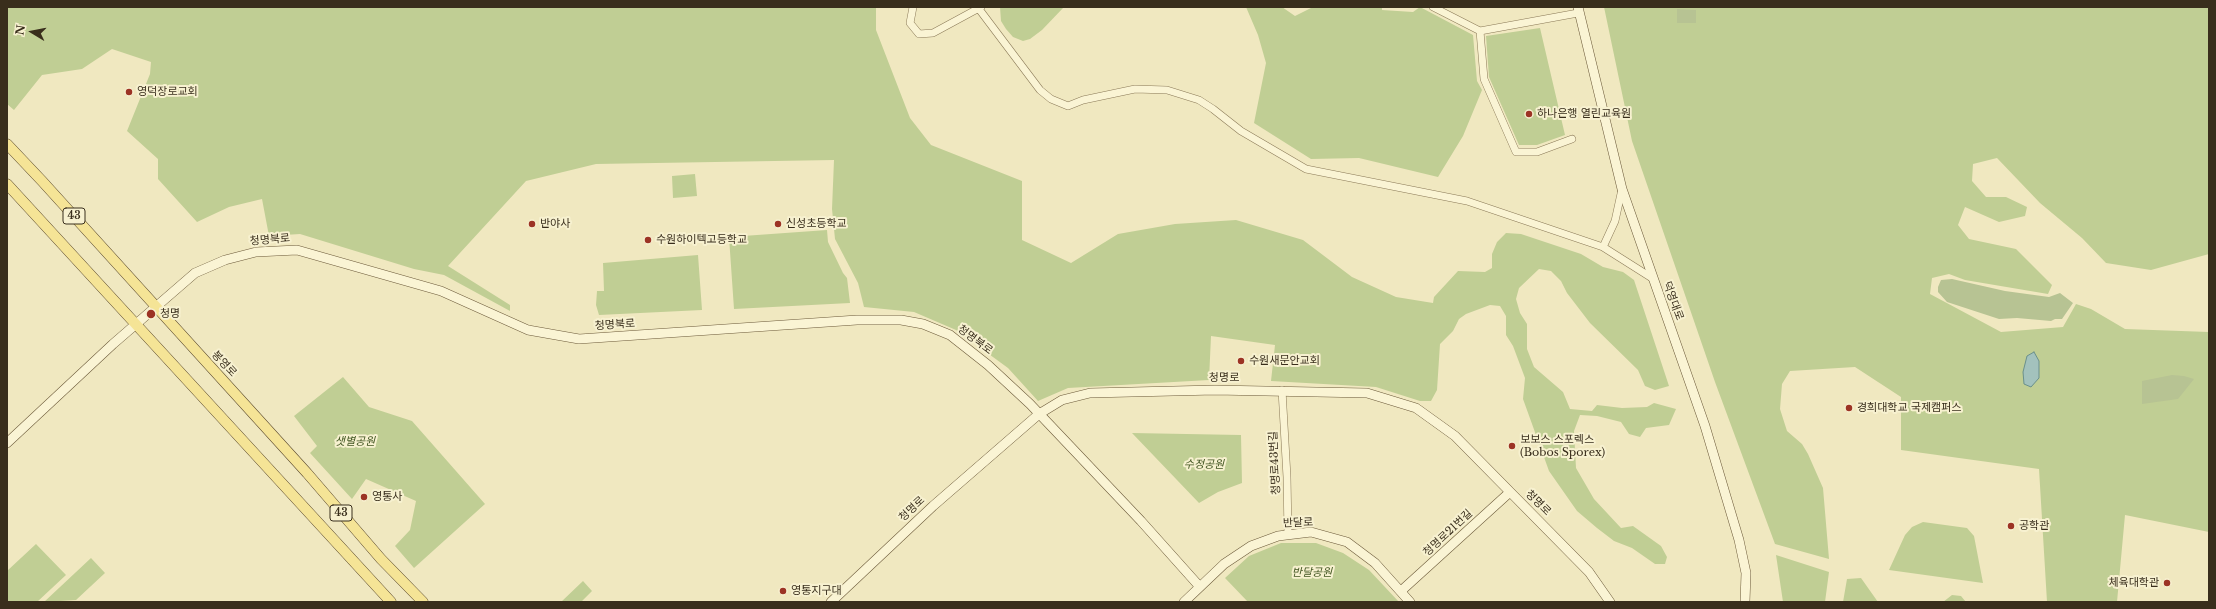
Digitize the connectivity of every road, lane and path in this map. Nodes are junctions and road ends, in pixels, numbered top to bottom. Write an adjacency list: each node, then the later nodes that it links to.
1 (913, 7): 3 (street)
2 (1433, 7): 5 (street)
3 (980, 8): 10 (street)
4 (1578, 10): 5 (street); 9 (street, 덕영대로)
5 (1480, 31): 6 (street)
6 (1572, 139)
7 (7, 144): 12 (main road, 봉영로 / 43)
8 (7, 184): 13 (main road, 43)
9 (1622, 189): 10 (street); 11 (street, 덕영대로)
10 (1603, 247): 11 (street)
11 (1652, 278): 27 (street, 덕영대로)
12 (155, 306): 13 (street, 청명북로); 15 (street, 청명북로); 22 (main road, 봉영로 / 43)
13 (136, 324): 16 (street, 청명북로); 21 (main road, 43)
14 (1282, 390): 15 (street, 청명로); 17 (street, 청명로); 18 (street, 청명로43번길)
15 (1039, 414): 19 (street, 청명북로); 23 (street, 청명로)
16 (7, 443)
17 (1510, 492): 20 (street, 청명로21번길); 26 (street, 청명로)
18 (1288, 534): 19 (street, 반달로); 20 (street, 반달로)
19 (1200, 587): 24 (street, 반달로)
20 (1401, 591): 25 (street, 반달로)
21 (391, 602)
22 (423, 602)
23 (831, 602)
24 (1184, 602)
25 (1410, 602)
26 (1610, 602)
27 (1745, 602)

